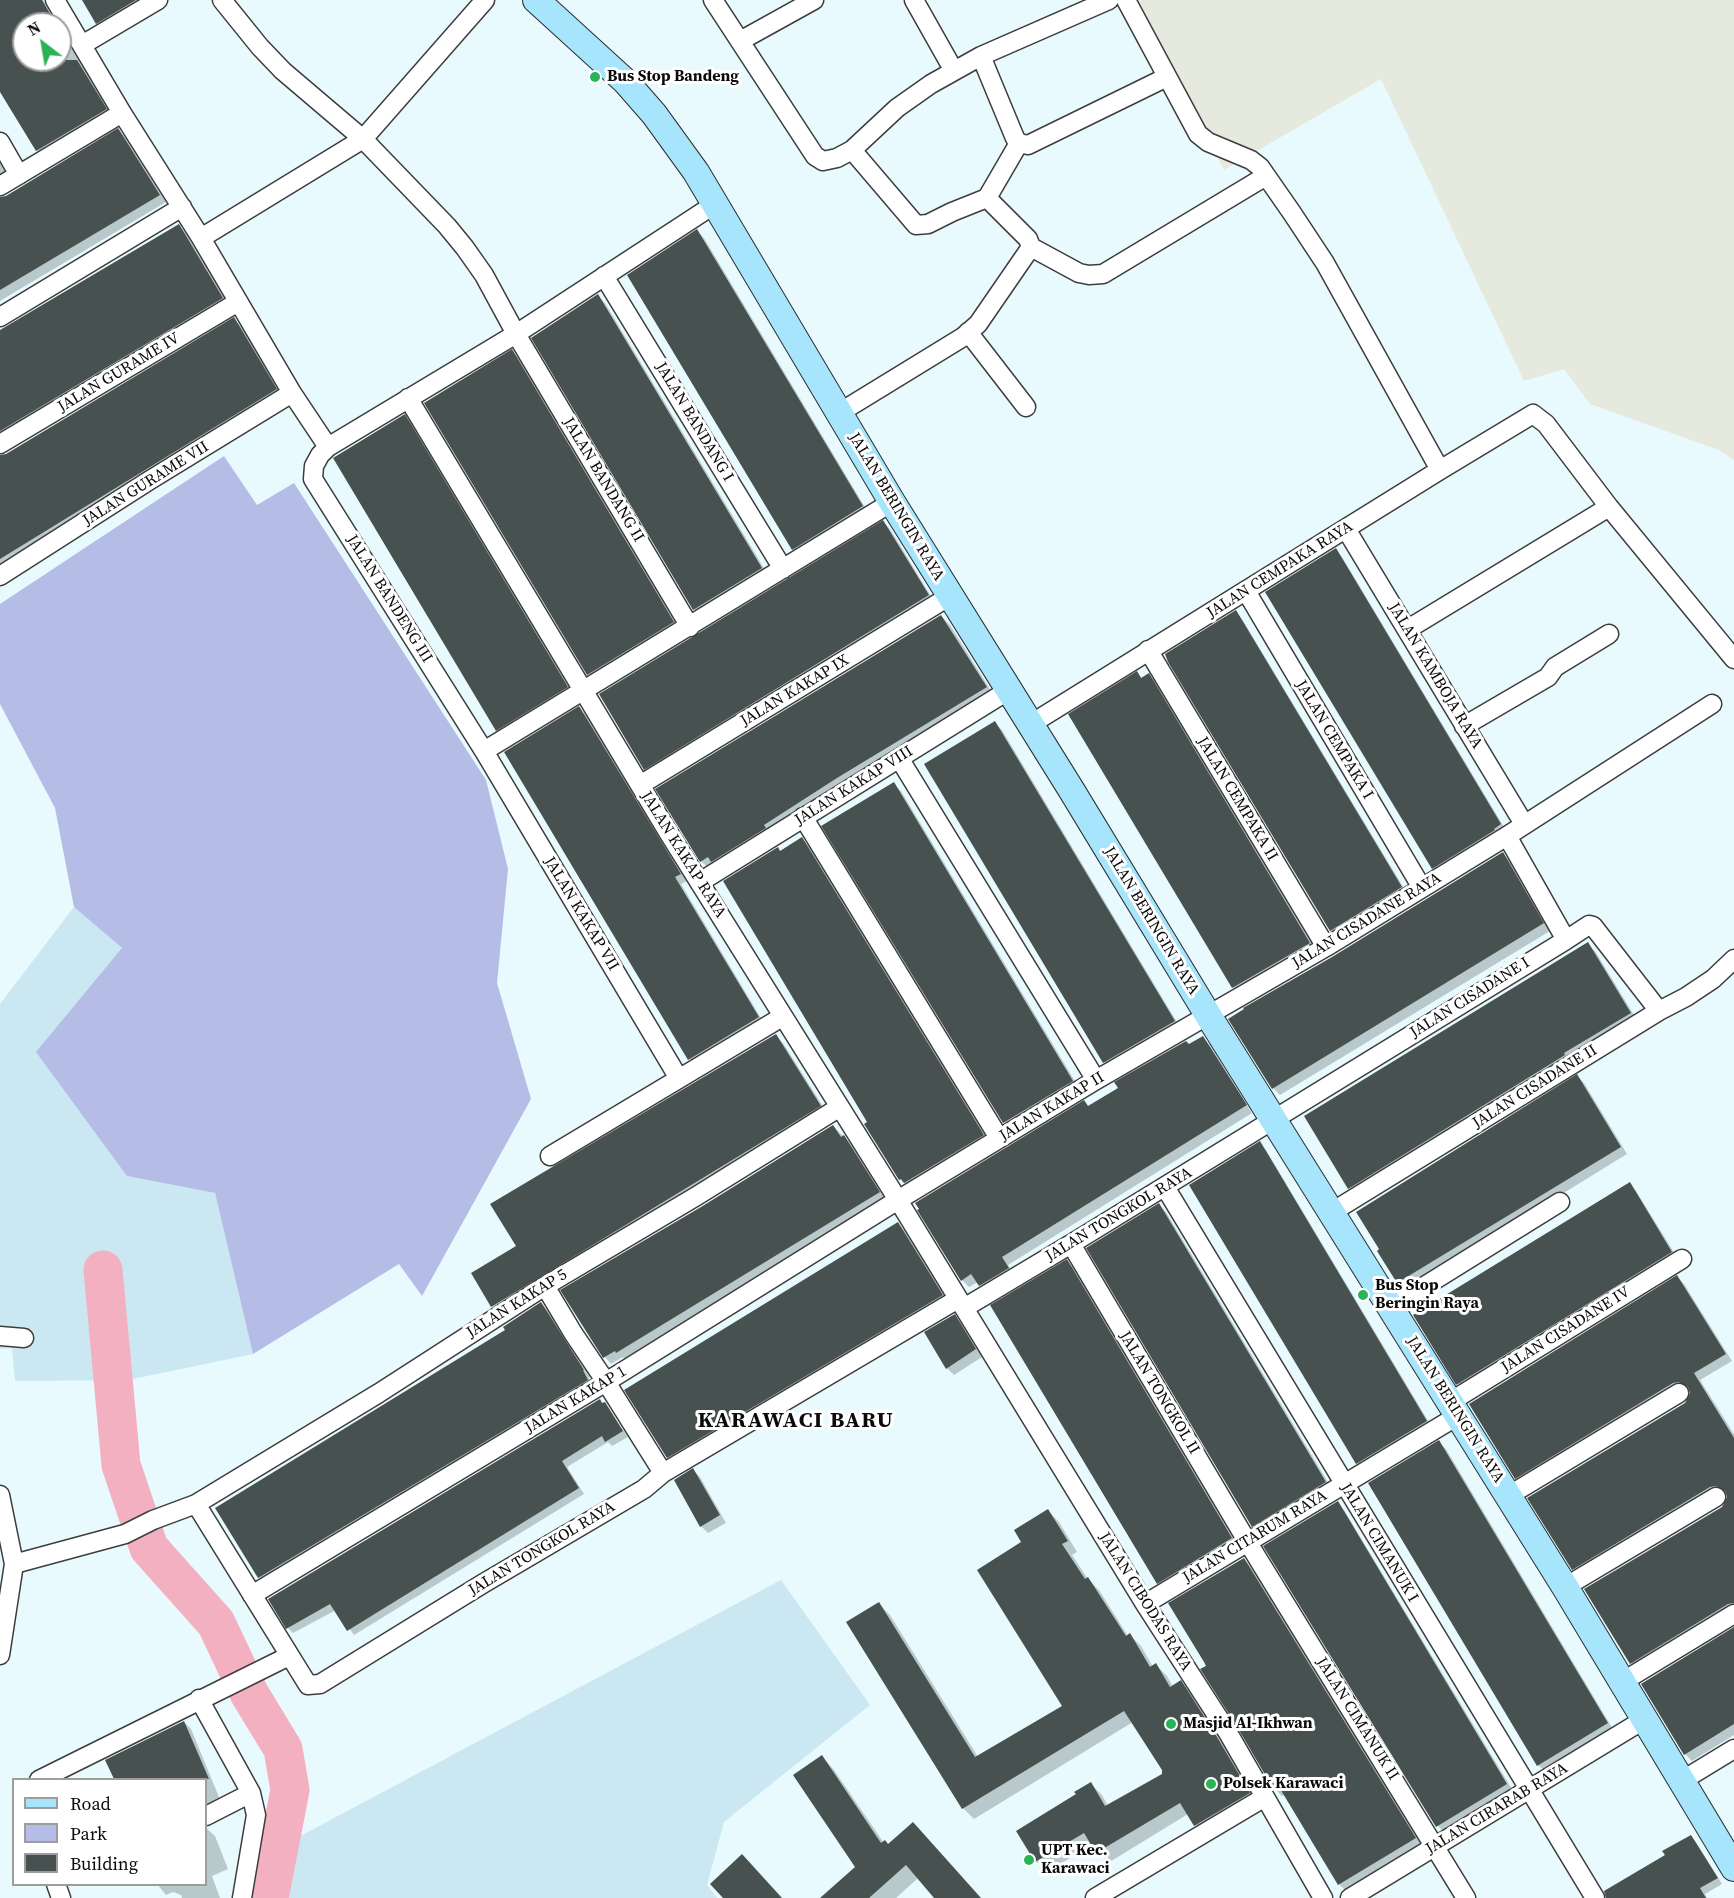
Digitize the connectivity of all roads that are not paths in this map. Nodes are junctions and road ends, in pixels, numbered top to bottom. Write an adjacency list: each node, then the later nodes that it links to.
1 (55, 0): 12 (street)
2 (158, 0): 12 (street)
3 (222, 0): 17 (street, JALAN BANDANG II)
4 (485, 0): 17 (street)
5 (537, 0): 25 (street, JALAN BERINGIN RAYA)
6 (713, 0): 11 (street)
7 (814, 0): 11 (street)
8 (914, 0): 14 (street)
9 (1109, 0): 13 (street)
10 (1126, 0): 15 (street)
11 (740, 41): 20 (street)
12 (82, 45): 16 (street)
13 (981, 56): 14 (street); 19 (street)
14 (954, 71): 20 (street)
15 (1167, 77): 19 (street); 22 (street)
16 (122, 112): 21 (street); 26 (street)
17 (363, 139): 27 (street); 33 (street, JALAN BANDANG II)
18 (0, 142): 21 (street)
19 (1019, 143): 24 (street)
20 (852, 150): 24 (street)
21 (19, 175): 23 (street)
22 (1266, 176): 28 (street); 40 (street)
23 (0, 186)
24 (987, 198): 28 (street)
25 (715, 204): 29 (street); 37 (street, JALAN BERINGIN RAYA)
26 (182, 207): 27 (street); 31 (street)
27 (201, 238): 30 (street)
28 (1031, 247): 32 (street)
29 (604, 276): 33 (street); 44 (street, JALAN BANDANG I)
30 (238, 302): 34 (street); 38 (street, JALAN GURAME IV)
31 (0, 317)
32 (968, 332): 36 (street); 37 (street)
33 (516, 334): 35 (street); 48 (street, JALAN BANDANG II)
34 (292, 393): 39 (street); 45 (street, JALAN GURAME VII)
35 (408, 398): 39 (street); 54 (street, JALAN KAKAP RAYA)
36 (1026, 407)
37 (839, 413): 41 (street, JALAN BERINGIN RAYA)
38 (0, 444)
39 (328, 447): 58 (street, JALAN BANDENG III)
40 (1440, 470): 42 (street, JALAN CEMPAKA RAYA); 43 (street, JALAN CEMPAKA RAYA)
41 (892, 502): 44 (street); 47 (street, JALAN BERINGIN RAYA)
42 (1609, 507): 49 (street); 52 (street)
43 (1346, 529): 46 (street, JALAN CEMPAKA RAYA); 49 (street, JALAN KAMBOJA RAYA)
44 (783, 569): 48 (street)
45 (0, 576)
46 (1246, 591): 51 (street, JALAN CEMPAKA RAYA); 65 (street, JALAN CEMPAKA I)
47 (950, 596): 53 (street, JALAN BERINGIN RAYA); 60 (street, JALAN KAKAP IX)
48 (690, 627): 54 (street)
49 (1408, 629): 57 (street, JALAN KAMBOJA RAYA)
50 (1609, 634): 57 (street)
51 (1148, 650): 56 (street, JALAN CEMPAKA RAYA); 67 (street, JALAN CEMPAKA II)
52 (1734, 659)
53 (1009, 690): 56 (street, JALAN BERINGIN RAYA); 59 (street, JALAN KAKAP VIII)
54 (583, 691): 58 (street); 60 (street, JALAN KAKAP RAYA)
55 (1712, 704): 62 (street, JALAN CISADANE RAYA)
56 (1030, 724): 70 (street, JALAN BERINGIN RAYA)
57 (1464, 726): 62 (street, JALAN KAMBOJA RAYA)
58 (484, 751): 72 (street, JALAN KAKAP VII)
59 (899, 758): 61 (street, JALAN KAKAP VIII); 73 (street)
60 (640, 785): 64 (street, JALAN KAKAP RAYA)
61 (803, 817): 64 (street, JALAN KAKAP VIII); 76 (street)
62 (1524, 824): 63 (street, JALAN CISADANE RAYA)
63 (1507, 836): 65 (street, JALAN CISADANE RAYA); 66 (street)
64 (700, 882): 71 (street, JALAN KAKAP RAYA)
65 (1422, 888): 67 (street, JALAN CISADANE RAYA)
66 (1566, 940): 69 (street, JALAN CISADANE I); 75 (street, JALAN CISADANE I)
67 (1326, 947): 70 (street, JALAN CISADANE RAYA)
68 (1734, 958): 69 (street, JALAN CISADANE II)
69 (1659, 1011): 81 (street, JALAN CISADANE II)
70 (1208, 1015): 73 (street, JALAN KAKAP II); 75 (street, JALAN BERINGIN RAYA)
71 (782, 1017): 72 (street); 74 (street, JALAN KAKAP RAYA)
72 (678, 1077): 77 (street)
73 (1096, 1080): 76 (street, JALAN KAKAP II)
74 (840, 1107): 79 (street, JALAN KAKAP RAYA); 84 (street, JALAN KAKAP 5)
75 (1274, 1120): 78 (street, JALAN TONGKOL RAYA); 81 (street, JALAN BERINGIN RAYA)
76 (999, 1138): 79 (street, JALAN KAKAP II)
77 (550, 1155)
78 (1165, 1187): 82 (street, JALAN TONGKOL RAYA); 93 (street, JALAN CIMANUK I)
79 (898, 1200): 85 (street, JALAN KAKAP RAYA); 89 (street, JALAN KAKAP 1)
80 (1560, 1202): 86 (street)
81 (1332, 1212): 86 (street, JALAN BERINGIN RAYA)
82 (1071, 1244): 85 (street, JALAN TONGKOL RAYA); 98 (street, JALAN TONGKOL II)
83 (1682, 1259): 91 (street, JALAN CISADANE IV)
84 (545, 1286): 89 (street); 97 (street, JALAN KAKAP 5)
85 (961, 1304): 92 (street, JALAN TONGKOL RAYA); 102 (street, JALAN CIBODAS RAYA)
86 (1391, 1307): 91 (street, JALAN BERINGIN RAYA)
87 (0, 1336): 88 (street)
88 (24, 1338)
89 (606, 1382): 92 (street); 101 (street, JALAN KAKAP 1)
90 (1679, 1393): 95 (street)
91 (1455, 1408): 93 (street, JALAN CITARUM RAYA); 95 (street, JALAN BERINGIN RAYA)
92 (663, 1473): 105 (street, JALAN TONGKOL RAYA)
93 (1344, 1483): 98 (street, JALAN CITARUM RAYA); 112 (street, JALAN CIMANUK I)
94 (0, 1495): 99 (street)
95 (1508, 1496): 100 (street, JALAN BERINGIN RAYA)
96 (1716, 1497): 100 (street)
97 (196, 1504): 99 (street, JALAN KAKAP 5); 101 (street, JALAN TONGKOL RAYA)
98 (1247, 1541): 102 (street, JALAN CITARUM RAYA); 116 (street, JALAN CIMANUK II)
99 (14, 1564): 104 (street)
100 (1565, 1587): 106 (street, JALAN BERINGIN RAYA)
101 (252, 1595): 105 (street, JALAN TONGKOL RAYA)
102 (1145, 1604): 114 (street, JALAN CIBODAS RAYA)
103 (1734, 1614): 106 (street)
104 (0, 1655)
105 (289, 1656): 107 (street)
106 (1622, 1682): 108 (street, JALAN BERINGIN RAYA)
107 (199, 1699): 110 (street); 113 (street)
108 (1645, 1719): 111 (street, JALAN BERINGIN RAYA); 112 (street, JALAN CIRARAB RAYA)
109 (1734, 1749): 111 (street)
110 (41, 1778)
111 (1683, 1780): 117 (street, JALAN BERINGIN RAYA)
112 (1529, 1790): 116 (street, JALAN CIRARAB RAYA); 123 (street, JALAN CIMANUK I)
113 (251, 1793): 115 (street); 118 (street)
114 (1265, 1797): 119 (street); 120 (street, JALAN CIBODAS RAYA)
115 (207, 1815)
116 (1435, 1847): 121 (street, JALAN CIRARAB RAYA); 122 (street, JALAN CIMANUK II)
117 (1734, 1868)
118 (242, 1898)
119 (1095, 1898)
120 (1323, 1898)
121 (1350, 1898)
122 (1466, 1898)
123 (1595, 1898)

